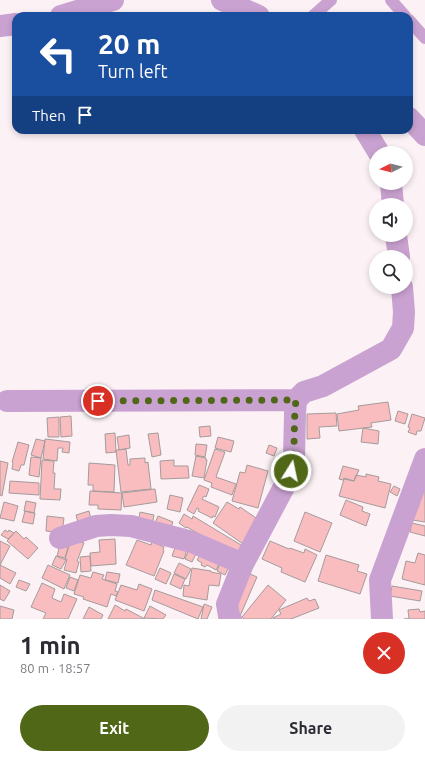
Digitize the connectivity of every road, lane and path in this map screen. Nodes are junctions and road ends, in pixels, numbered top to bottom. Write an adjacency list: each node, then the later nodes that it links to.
1 (113, 0): 5 (street)
2 (222, 0): 6 (street)
3 (330, 0): 7 (lane)
4 (391, 0): 8 (lane)
5 (74, 12)
6 (250, 12)
7 (317, 12)
8 (402, 12)
9 (12, 24): 11 (street)
10 (413, 24): 12 (lane)
11 (0, 26)
12 (425, 38)
13 (413, 122): 15 (street)
14 (367, 134): 16 (street)
15 (425, 135)
16 (375, 146)
17 (403, 294): 18 (street)
18 (296, 400): 19 (street); 22 (street)
19 (7, 401)
20 (425, 459): 24 (street)
21 (60, 538): 22 (street)
22 (243, 564): 23 (street)
23 (230, 619)
24 (382, 619)

